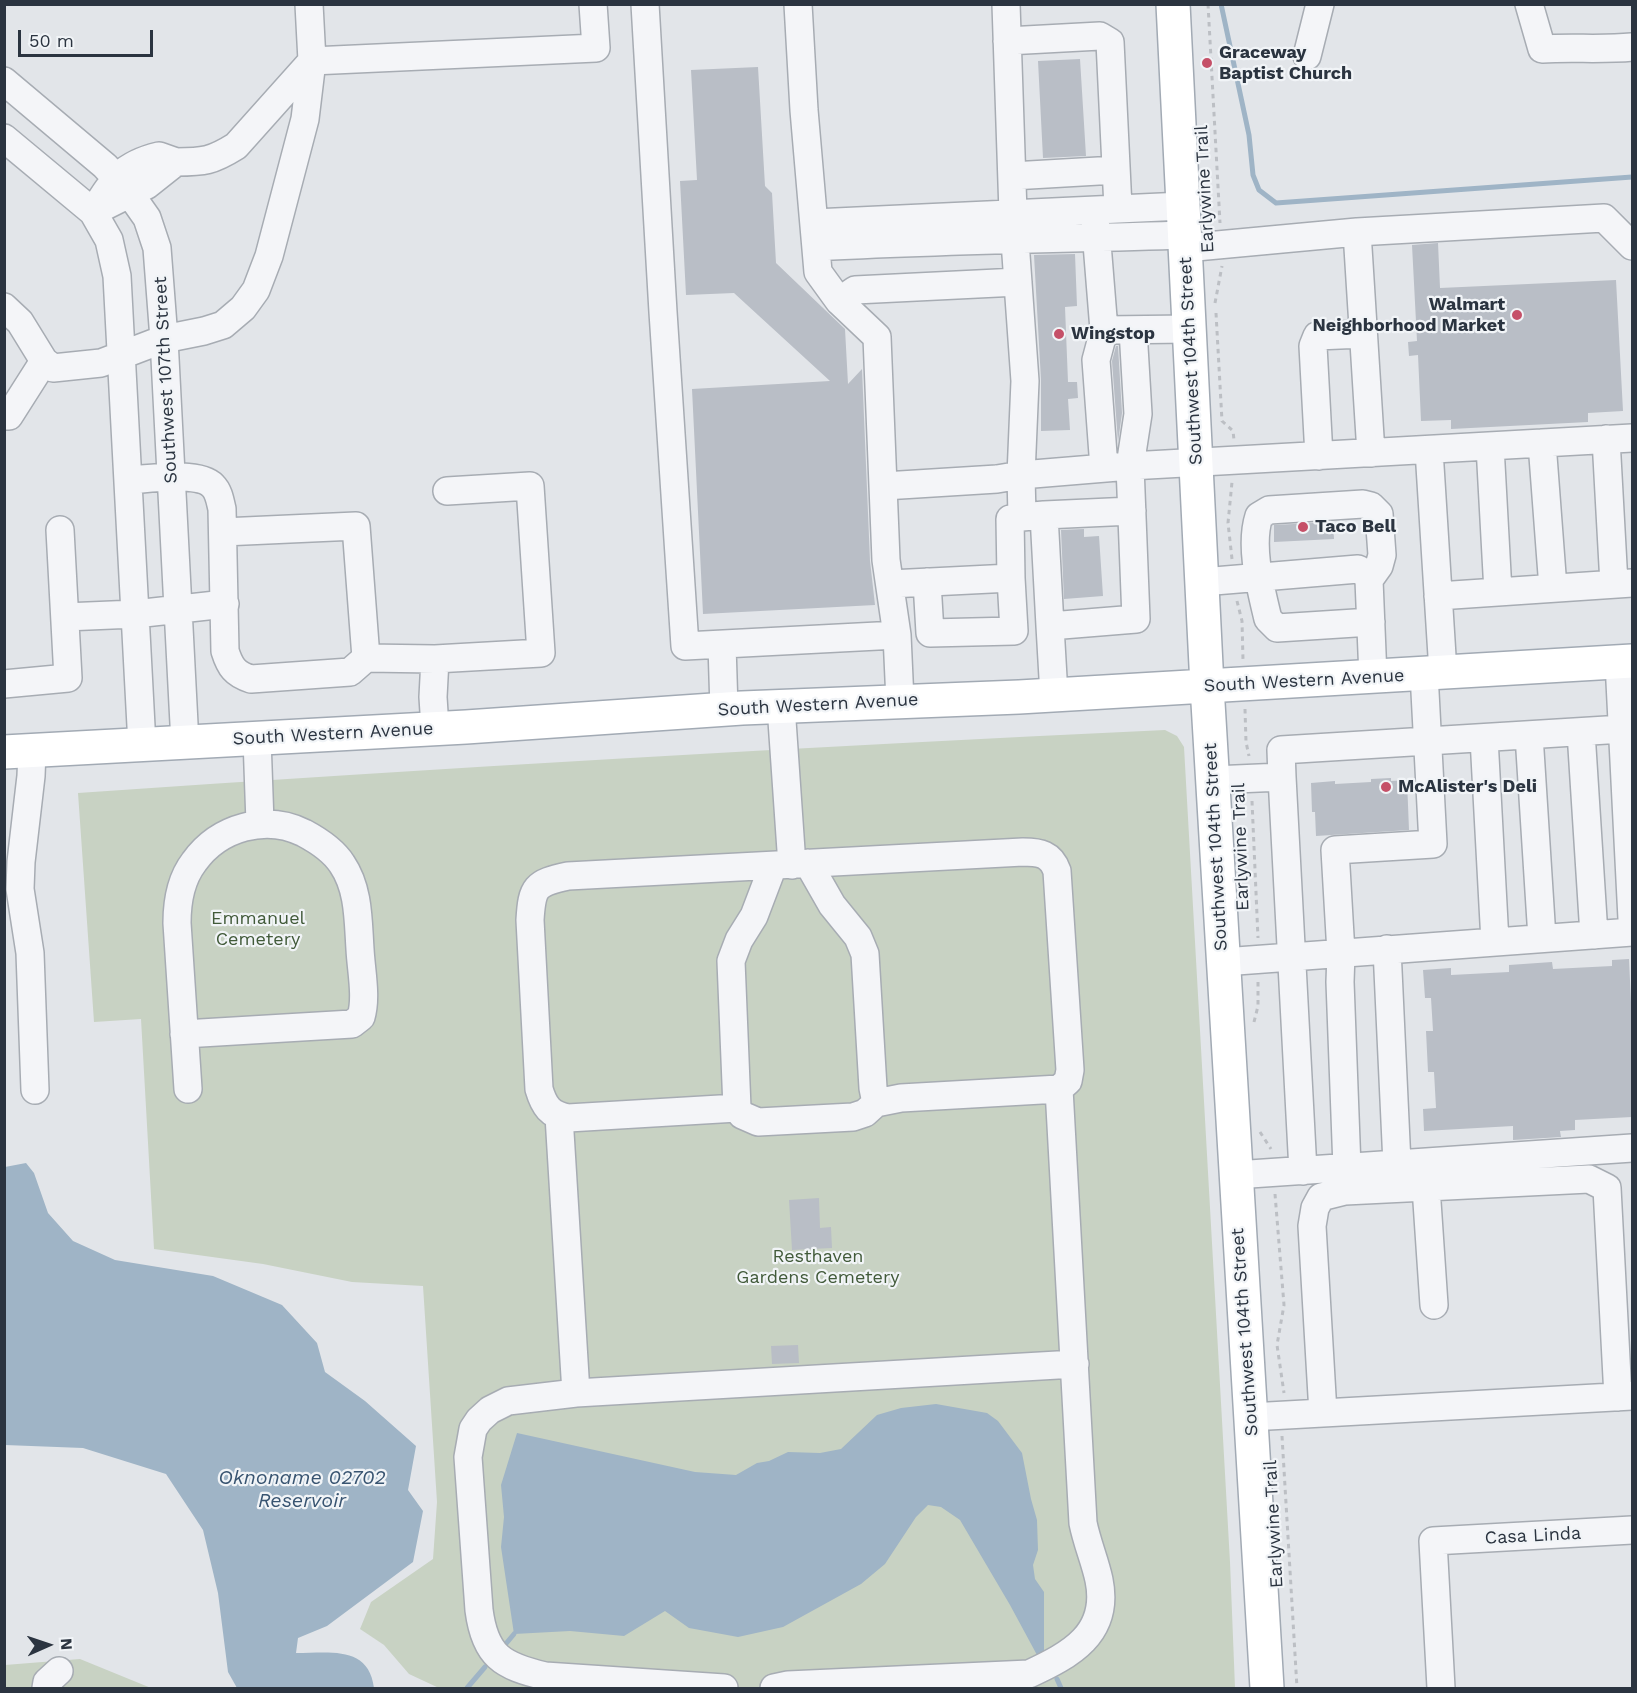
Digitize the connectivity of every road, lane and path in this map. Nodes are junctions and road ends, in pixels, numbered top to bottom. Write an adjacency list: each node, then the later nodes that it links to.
1 (309, 4): 13 (street)
2 (593, 4): 13 (street)
3 (645, 4): 75 (street)
4 (798, 4): 24 (street)
5 (1006, 4): 10 (street)
6 (1173, 4): 22 (main road, Southwest 104th Street)
7 (1208, 4): 27 (path, Earlywine Trail)
8 (1320, 4): 12 (street)
9 (1529, 4): 11 (street)
10 (1007, 41): 16 (street); 17 (street)
11 (1632, 47)
12 (1307, 56)
13 (312, 61): 18 (street); 36 (street)
14 (4, 81): 18 (street, Southwest 107th Street)
15 (4, 138): 20 (street)
16 (1116, 170): 17 (street); 19 (street)
17 (1012, 176): 21 (street)
18 (123, 186): 20 (street); 36 (street, Southwest 107th Street)
19 (1106, 209): 21 (street); 22 (street); 25 (street)
20 (93, 212): 37 (street)
21 (1013, 213): 24 (street); 26 (street)
22 (1184, 230): 25 (street); 27 (street); 32 (main road, Southwest 104th Street)
23 (1357, 232): 27 (street); 28 (street); 35 (street)
24 (815, 235): 26 (street); 30 (street)
25 (1097, 238): 26 (street); 33 (street)
26 (1015, 240): 29 (street)
27 (1222, 246): 47 (path, Earlywine Trail)
28 (1632, 246)
29 (1018, 282): 30 (street); 50 (street)
30 (840, 301): 53 (street)
31 (4, 308): 38 (street)
32 (1189, 329): 34 (street); 48 (main road, Southwest 104th Street)
33 (1104, 330): 34 (street); 49 (street)
34 (1133, 330): 49 (street)
35 (1363, 334): 45 (street); 46 (street)
36 (164, 339): 37 (street); 51 (street, Southwest 107th Street)
37 (121, 355): 38 (street); 52 (street)
38 (44, 361): 39 (street)
39 (4, 416)
40 (1632, 438): 41 (street)
41 (1606, 440): 42 (street); 63 (street)
42 (1542, 443): 43 (street); 65 (street)
43 (1490, 446): 44 (street); 66 (street)
44 (1429, 450): 45 (street); 67 (street)
45 (1371, 453): 46 (street)
46 (1319, 456): 47 (street)
47 (1232, 461): 48 (street); 60 (path, Earlywine Trail)
48 (1196, 463): 49 (street); 60 (main road, Southwest 104th Street)
49 (1117, 467): 50 (street); 55 (street)
50 (1021, 475): 53 (street); 56 (street)
51 (171, 478): 52 (street); 58 (street); 69 (street, Southwest 107th Street)
52 (128, 480): 70 (street)
53 (884, 486): 64 (street)
54 (447, 491): 77 (street)
55 (1132, 511): 56 (street); 73 (street)
56 (1033, 516): 59 (street); 73 (street)
57 (60, 530): 71 (street)
58 (223, 532): 68 (street); 76 (street)
59 (1011, 578): 62 (street); 62 (street)
60 (1231, 580): 61 (street); 61 (street); 72 (street); 82 (path, Earlywine Trail); 83 (main road, Southwest 104th Street)
61 (1369, 580): 72 (street)
62 (927, 582): 64 (street)
63 (1623, 583): 65 (street)
64 (890, 584): 74 (street)
65 (1553, 588): 66 (street)
66 (1498, 592): 67 (street)
67 (1438, 596): 79 (street)
68 (225, 604): 69 (street); 76 (street)
69 (178, 609): 70 (street); 95 (street, Southwest 107th Street)
70 (135, 614): 71 (street); 96 (street)
71 (64, 617): 81 (street)
72 (1371, 622): 80 (street)
73 (1050, 626): 84 (street)
74 (897, 635): 75 (street); 85 (street)
75 (722, 645): 87 (street)
76 (366, 658): 77 (street)
77 (435, 659): 88 (street)
78 (1626, 661): 79 (main road, South Western Avenue); 89 (street)
79 (1433, 673): 80 (main road, South Western Avenue); 94 (street)
80 (1373, 677): 82 (main road, South Western Avenue)
81 (4, 684)
82 (1243, 684): 83 (main road, South Western Avenue); 99 (path, Earlywine Trail)
83 (1207, 686): 84 (main road, South Western Avenue); 100 (main road, Southwest 104th Street)
84 (1054, 695): 85 (main road, South Western Avenue)
85 (900, 701): 86 (main road, South Western Avenue)
86 (781, 706): 87 (main road, South Western Avenue); 102 (street)
87 (724, 709): 88 (main road, South Western Avenue)
88 (435, 728): 92 (main road, South Western Avenue)
89 (1623, 729): 90 (street); 103 (street)
90 (1581, 732): 91 (street); 105 (street)
91 (1529, 735): 93 (street); 106 (street)
92 (257, 738): 95 (main road, South Western Avenue); 101 (street)
93 (1484, 738): 94 (street); 107 (street)
94 (1427, 742): 98 (street); 109 (street)
95 (185, 743): 96 (main road, South Western Avenue)
96 (142, 745): 97 (main road, South Western Avenue)
97 (18, 752): 117 (street)
98 (1282, 777): 99 (street); 110 (street)
99 (1251, 779): 100 (street); 111 (path, Earlywine Trail)
100 (1213, 780): 112 (main road, Southwest 104th Street)
101 (260, 823): 114 (street); 114 (street)
102 (791, 865): 116 (street); 118 (street); 119 (street); 120 (street)
103 (1632, 919)
104 (1632, 932): 105 (street)
105 (1594, 935): 106 (street)
106 (1542, 938): 107 (street)
107 (1496, 942): 108 (street)
108 (1387, 950): 109 (street); 123 (street)
109 (1341, 953): 110 (street); 124 (street)
110 (1290, 957): 111 (street); 125 (street)
111 (1257, 959): 112 (street); 113 (path, Earlywine Trail)
112 (1223, 962): 127 (main road, Southwest 104th Street)
113 (1253, 1023)
114 (184, 1034): 115 (street)
115 (188, 1089)
116 (1059, 1089): 118 (street); 131 (street)
117 (35, 1090)
118 (876, 1103): 119 (street)
119 (737, 1108): 120 (street)
120 (559, 1116): 132 (street)
121 (1257, 1127): 126 (path, Earlywine Trail)
122 (1632, 1148): 123 (street)
123 (1397, 1164): 124 (street)
124 (1347, 1168): 125 (street)
125 (1303, 1171): 126 (street)
126 (1274, 1173): 127 (street); 135 (path, Earlywine Trail)
127 (1235, 1175): 136 (main road, Southwest 104th Street)
128 (1426, 1187): 129 (street); 130 (street); 134 (street)
129 (1622, 1284): 133 (street)
130 (1434, 1305)
131 (1076, 1364): 132 (street); 138 (street)
132 (576, 1393): 139 (street)
133 (1625, 1396): 134 (street)
134 (1323, 1413): 135 (street)
135 (1284, 1415): 136 (street); 142 (path, Earlywine Trail)
136 (1250, 1417): 141 (main road, Southwest 104th Street)
137 (1632, 1530): 143 (street, Casa Linda)
138 (1011, 1682): 140 (street)
139 (724, 1689)
140 (774, 1689)
141 (1267, 1689)
142 (1297, 1689)
143 (1441, 1689)

